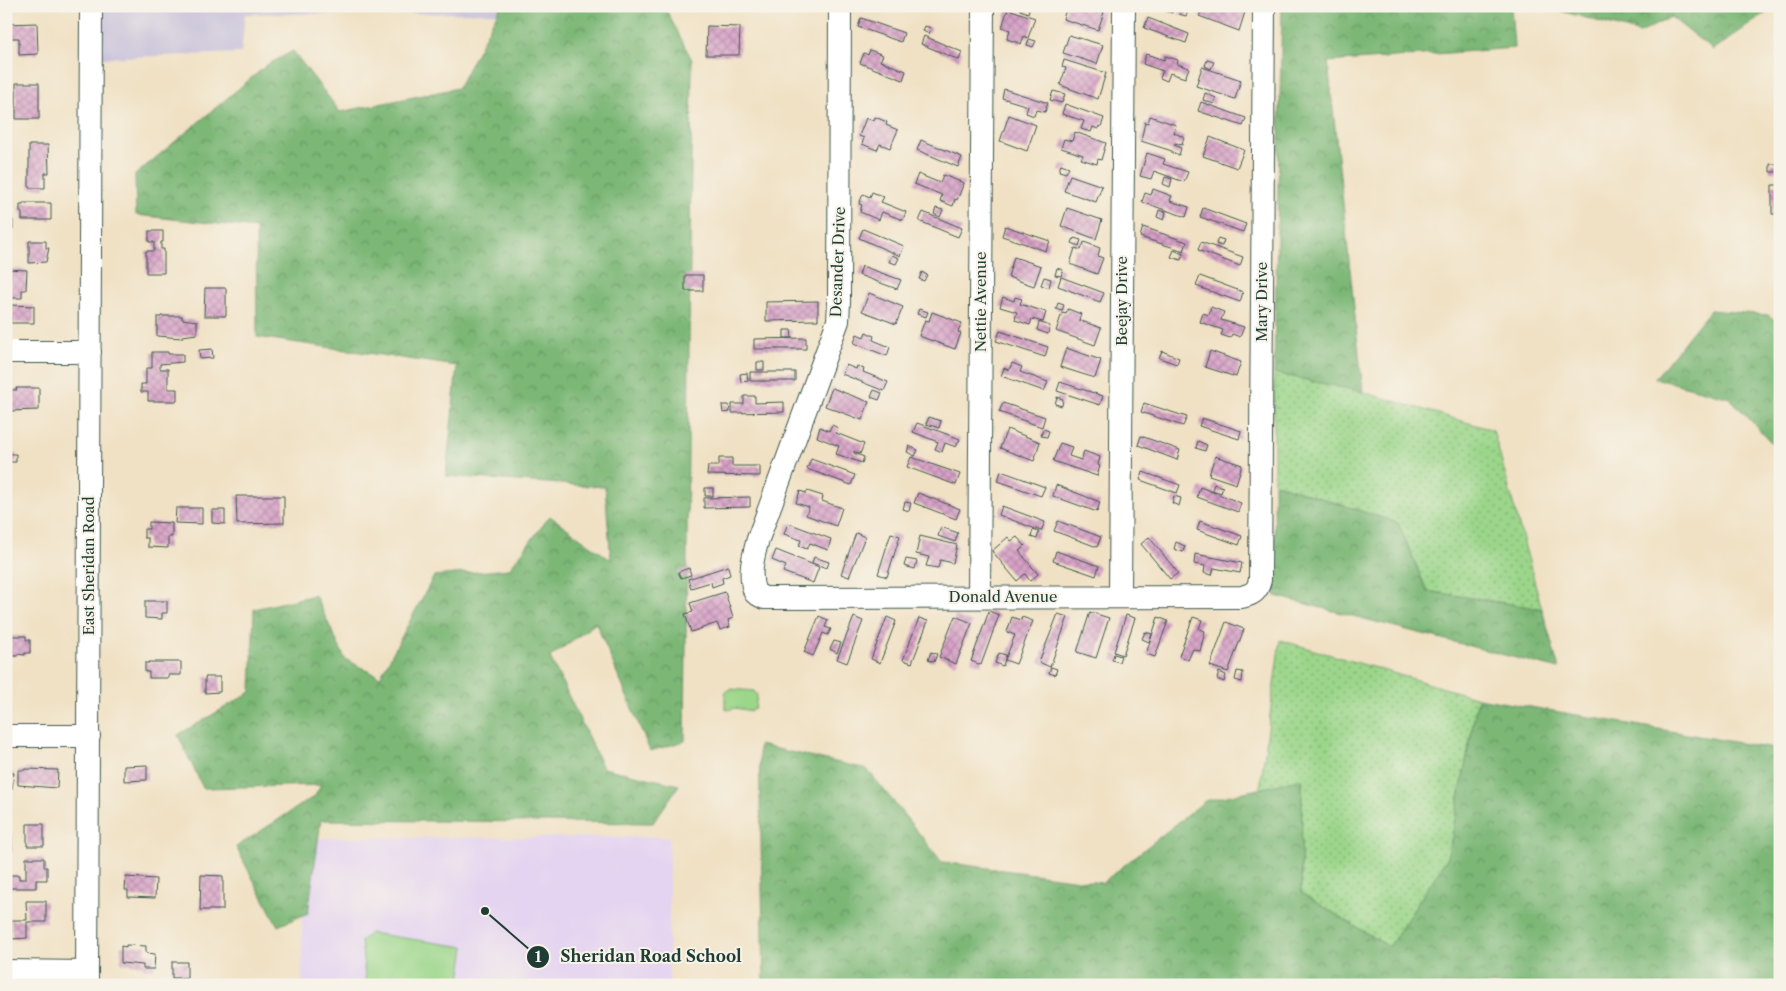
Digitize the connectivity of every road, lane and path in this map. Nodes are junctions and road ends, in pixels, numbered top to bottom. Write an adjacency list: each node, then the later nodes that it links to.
1 (91, 6): 7 (street, East Sheridan Road)
2 (840, 6): 8 (street, Desander Drive)
3 (983, 6): 11 (street, Nettie Avenue)
4 (1124, 6): 10 (street, Beejay Drive)
5 (1264, 6): 9 (street, Mary Drive)
6 (6, 352): 7 (street)
7 (90, 352): 13 (street, East Sheridan Road)
8 (755, 593): 11 (street, Donald Avenue)
9 (1252, 595): 10 (street, Donald Avenue)
10 (1120, 596): 11 (street, Donald Avenue)
11 (979, 597)
12 (6, 736): 13 (street)
13 (89, 736): 15 (street, East Sheridan Road)
14 (6, 972): 15 (street)
15 (87, 978)

